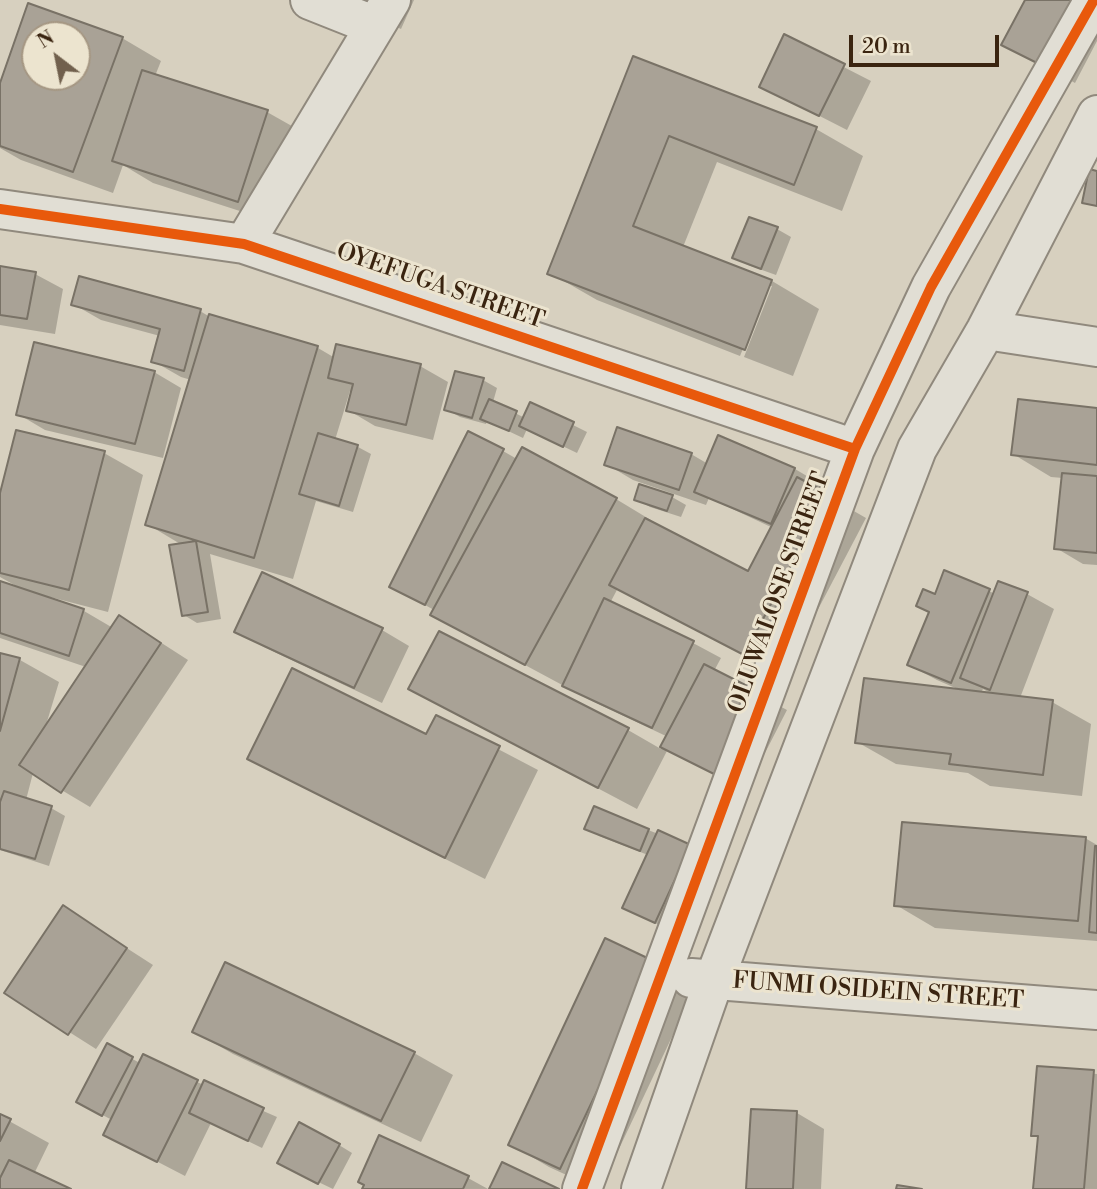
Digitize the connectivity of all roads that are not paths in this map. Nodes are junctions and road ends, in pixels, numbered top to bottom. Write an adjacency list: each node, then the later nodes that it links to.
1 (310, 0): 3 (street)
2 (1094, 0): 9 (street, OLUWALOSE STREET)
3 (382, 13): 6 (street)
4 (1097, 115): 7 (street)
5 (0, 209): 6 (street, OYEFUGA STREET)
6 (244, 244): 9 (street, OYEFUGA STREET)
7 (986, 330): 8 (street); 11 (street)
8 (1097, 347)
9 (855, 449): 10 (street, OLUWALOSE STREET)
10 (659, 975): 11 (street, FUNMI OSIDEIN STREET); 13 (street, OLUWALOSE STREET)
11 (714, 980): 12 (street, FUNMI OSIDEIN STREET); 14 (street)
12 (1097, 1010)
13 (582, 1189)
14 (641, 1189)

